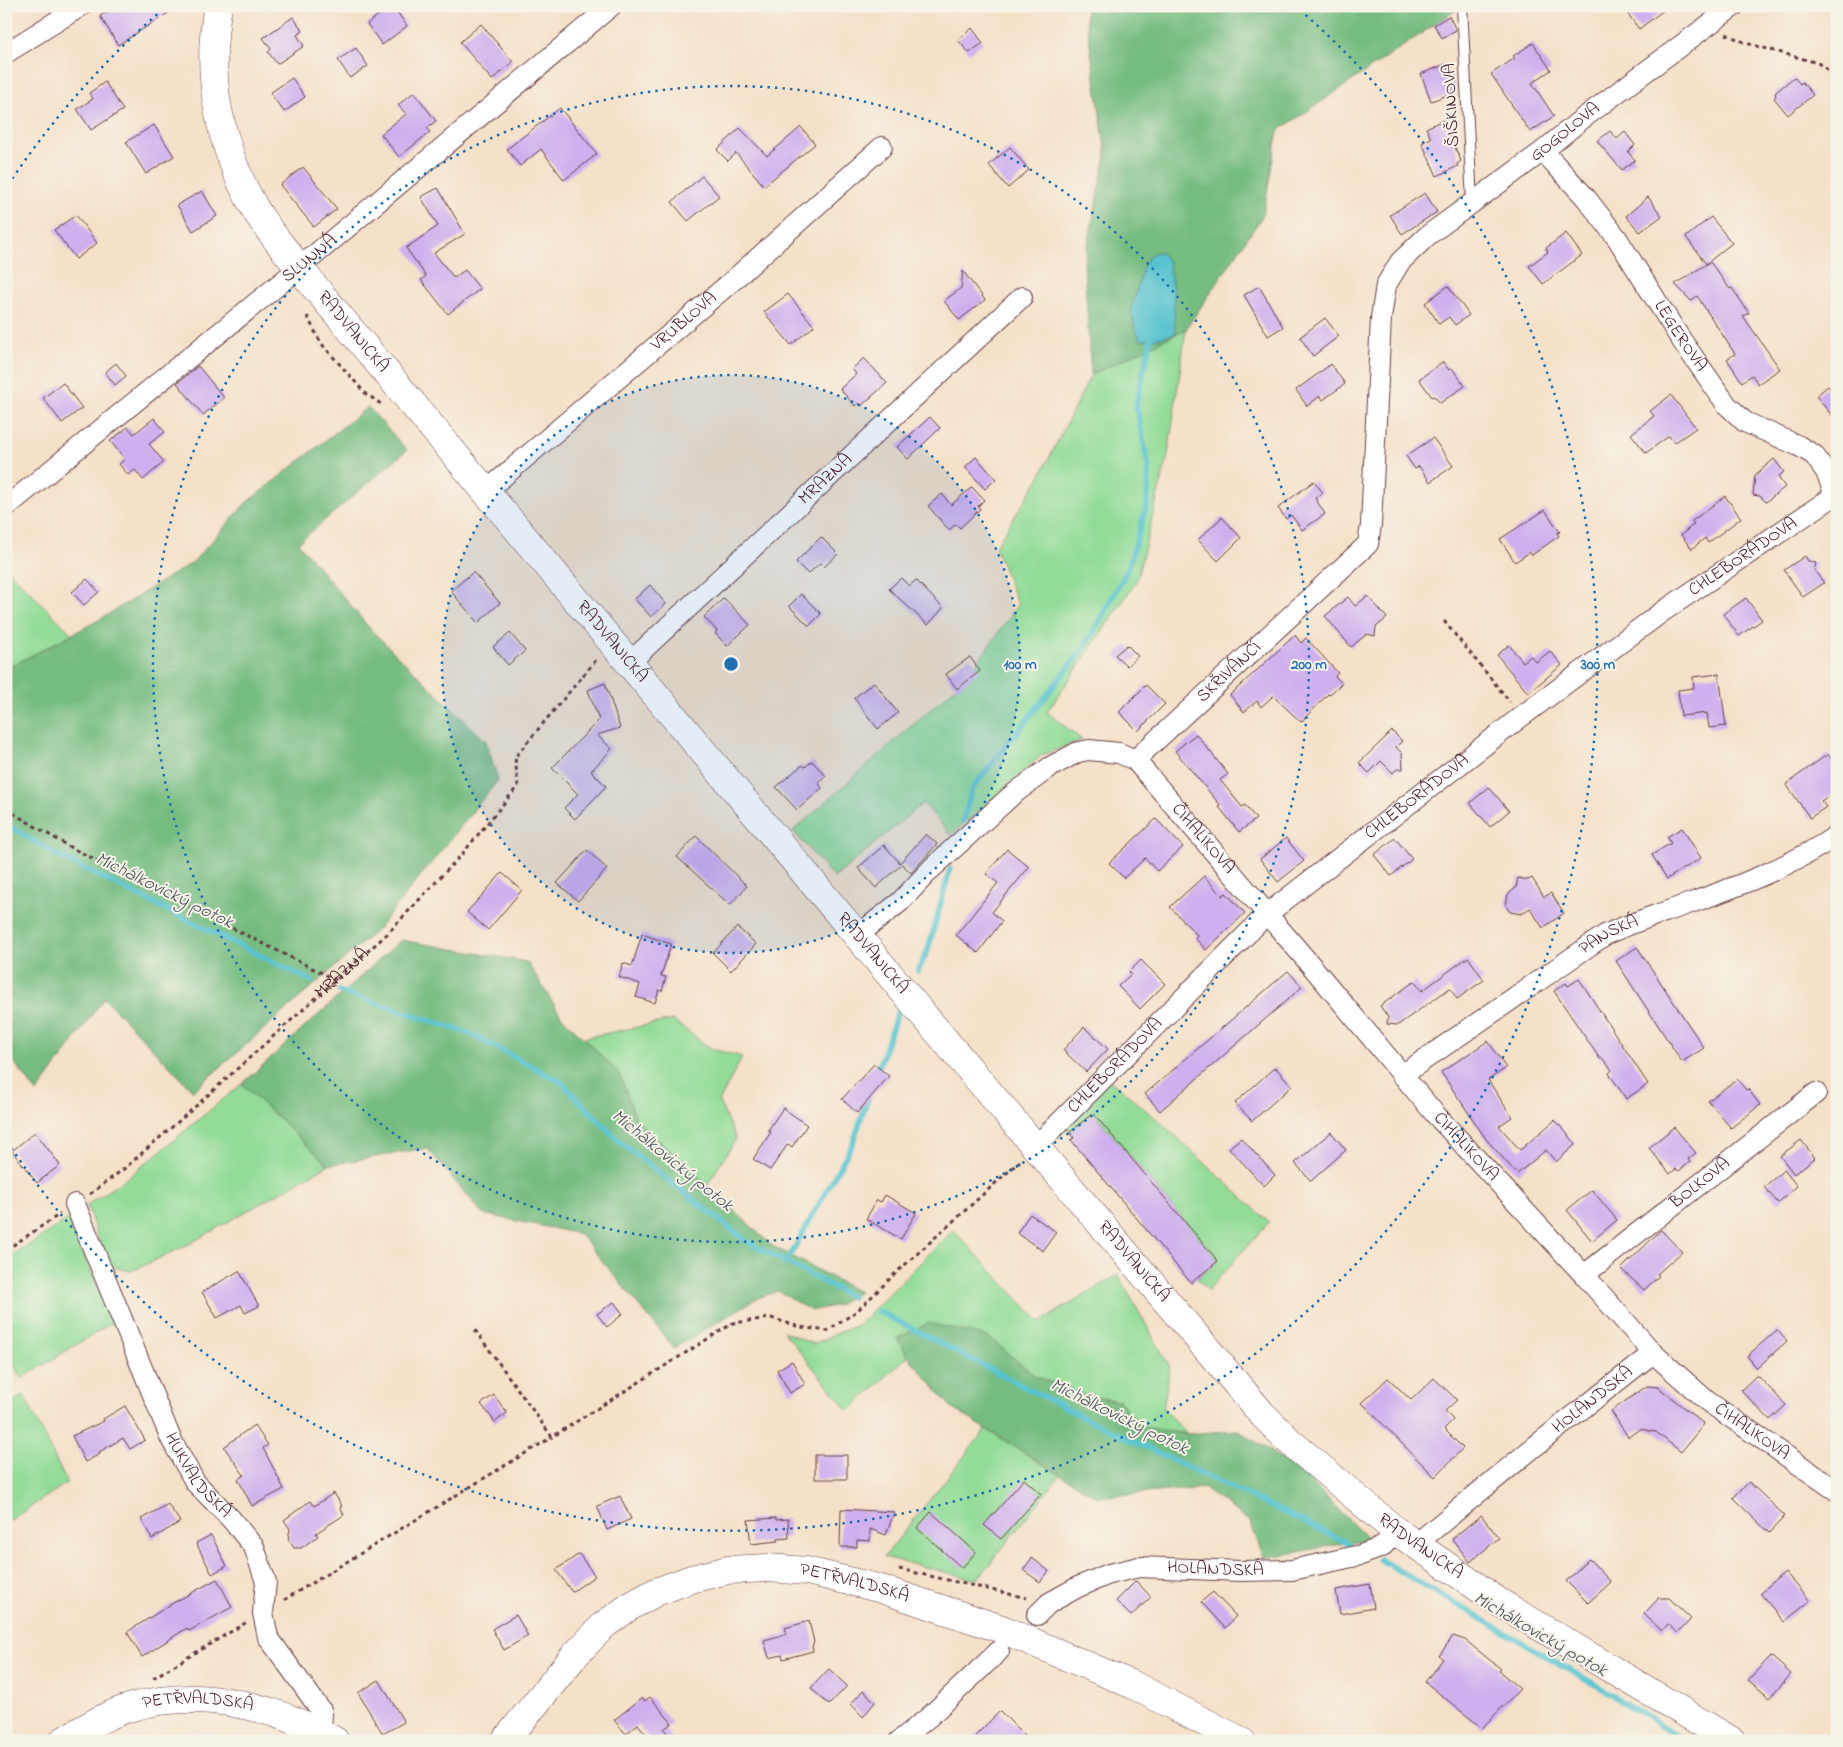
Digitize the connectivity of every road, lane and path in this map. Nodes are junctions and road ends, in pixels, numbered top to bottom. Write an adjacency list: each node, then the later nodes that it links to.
1 (81, 6): 7 (street)
2 (218, 6): 13 (street, RADVANICKÁ)
3 (611, 6): 13 (street, SLUNNÁ)
4 (1462, 6): 11 (lane, ŠIŠKINOVA)
5 (1734, 6): 6 (street, GOGOLOVA)
6 (1708, 26): 8 (path); 10 (street, GOGOLOVA)
7 (6, 53)
8 (1837, 76)
9 (882, 147): 15 (street, VRUBLOVA)
10 (1543, 151): 11 (street, GOGOLOVA); 16 (street, LEGEROVA)
11 (1472, 202): 12 (street, GOGOLOVA)
12 (1400, 262): 22 (street, SKŘIVÁNČÍ)
13 (299, 268): 15 (street, RADVANICKÁ); 17 (street, SLUNNÁ)
14 (1022, 297): 20 (street, MRAZNÁ)
15 (484, 492): 19 (street, RADVANICKÁ)
16 (1836, 494): 21 (street, CHLEBORÁDOVA)
17 (6, 507)
18 (1444, 621): 21 (path)
19 (611, 642): 20 (street, RADVANICKÁ); 27 (path, MRAZNÁ)
20 (629, 663): 26 (street, RADVANICKÁ)
21 (1522, 716): 25 (street, CHLEBORÁDOVA)
22 (1135, 760): 25 (street, ČIHALÍKOVA); 26 (street)
23 (6, 809): 27 (path)
24 (1837, 835): 28 (street, PANSKÁ)
25 (1267, 914): 28 (street, ČIHALÍKOVA); 30 (street, CHLEBORÁDOVA)
26 (858, 935): 30 (street, RADVANICKÁ)
27 (336, 980): 31 (path, MRAZNÁ)
28 (1402, 1075): 33 (street, ČIHALÍKOVA)
29 (1816, 1093): 33 (street, BOLKOVA)
30 (1035, 1147): 36 (path); 38 (street, RADVANICKÁ)
31 (75, 1204): 32 (path, MRAZNÁ); 39 (street, HUKVALDSKÁ)
32 (6, 1250)
33 (1584, 1275): 35 (street, ČIHALÍKOVA)
34 (474, 1330): 36 (path)
35 (1653, 1353): 37 (street, ČIHALÍKOVA); 38 (street, HOLANDSKÁ)
36 (552, 1437): 39 (path)
37 (1837, 1491)
38 (1406, 1537): 40 (street, HOLANDSKÁ); 48 (street, RADVANICKÁ)
39 (263, 1613): 42 (path); 43 (street, HUKVALDSKÁ)
40 (1037, 1615)
41 (999, 1651): 46 (street)
42 (148, 1682)
43 (328, 1737): 44 (street, PETŘVALDSKÁ)
44 (63, 1741)
45 (504, 1741): 47 (street, PETŘVALDSKÁ)
46 (899, 1741)
47 (1240, 1741)
48 (1732, 1741)

